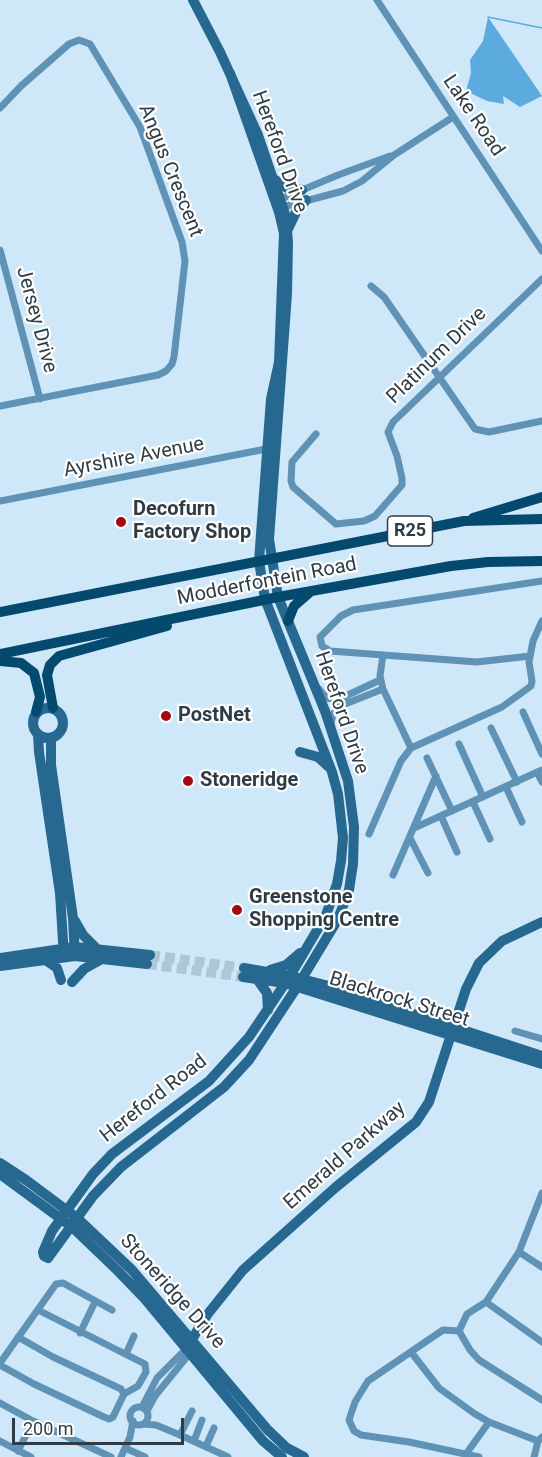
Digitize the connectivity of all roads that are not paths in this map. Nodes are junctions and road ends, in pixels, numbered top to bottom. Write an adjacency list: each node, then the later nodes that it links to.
1 (193, 0): 3 (street, Hereford Drive)
2 (376, 0): 5 (street, Lake Road)
3 (230, 73): 7 (street, Hereford Drive); 9 (street, Hereford Drive)
4 (0, 108): 16 (street, Angus Crescent)
5 (453, 117): 6 (street); 12 (street, Lake Road)
6 (394, 155): 8 (street); 8 (street)
7 (271, 177): 8 (street); 9 (street, Hereford Drive)
8 (301, 198): 9 (street); 9 (street); 10 (street)
9 (280, 204): 10 (street, Hereford Drive); 20 (street, Hereford Drive)
10 (288, 230): 20 (street, Hereford Drive)
11 (0, 250): 16 (street, Jersey Drive)
12 (542, 251)
13 (542, 279): 15 (street, Platinum Drive)
14 (371, 286): 15 (street)
15 (438, 378): 18 (street); 19 (street, Platinum Drive)
16 (40, 399): 17 (street, Angus Crescent)
17 (0, 406)
18 (542, 421)
19 (316, 434)
20 (271, 448): 22 (street, Ayrshire Avenue); 25 (street, Hereford Drive); 26 (street, Hereford Drive)
21 (542, 497): 24 (main road)
22 (0, 501)
23 (542, 519): 24 (main road, Modderfontein Road / R25)
24 (464, 522): 25 (main road, Modderfontein Road / R25)
25 (272, 559): 26 (main road, Modderfontein Road / R25); 30 (street, Hereford Drive)
26 (260, 561): 31 (street, Hereford Drive); 32 (main road, Modderfontein Road / R25)
27 (542, 561): 29 (main road, Modderfontein Road / R25)
28 (542, 581): 37 (street)
29 (311, 591): 30 (main road, Modderfontein Road / R25); 34 (main road)
30 (278, 597): 31 (main road, Modderfontein Road / R25); 34 (street, Hereford Drive)
31 (266, 599): 33 (main road, Modderfontein Road / R25); 51 (street, Hereford Drive)
32 (0, 612)
33 (201, 613): 36 (main road, Modderfontein Road / R25); 44 (main road)
34 (288, 621): 40 (street, Hereford Drive)
35 (542, 621): 38 (street)
36 (0, 654)
37 (383, 655): 38 (street); 41 (street)
38 (530, 656): 53 (street)
39 (0, 661): 45 (main road)
40 (306, 663): 42 (street, Hereford Drive); 51 (street)
41 (380, 680): 42 (street); 43 (street)
42 (314, 682): 47 (street, Hereford Drive)
43 (382, 689): 47 (street); 53 (street)
44 (53, 708): 45 (street); 50 (street)
45 (36, 712): 49 (street)
46 (523, 712): 55 (street)
47 (331, 728): 79 (street, Hereford Drive)
48 (491, 728): 60 (street)
49 (39, 735): 50 (street); 77 (street)
50 (51, 738): 75 (street)
51 (322, 743): 58 (street, Hereford Drive)
52 (459, 744): 63 (street)
53 (411, 748): 69 (street)
54 (300, 752): 58 (street)
55 (542, 754)
56 (427, 758): 59 (street)
57 (540, 771): 60 (street); 61 (street)
58 (332, 772): 80 (street, Hereford Drive)
59 (436, 776): 65 (street); 68 (street)
60 (517, 782): 62 (street)
61 (542, 782)
62 (506, 787): 63 (street); 67 (street)
63 (483, 797): 64 (street)
64 (473, 802): 65 (street); 71 (street)
65 (452, 812): 66 (street)
66 (441, 816): 68 (street); 72 (street)
67 (522, 822)
68 (414, 828): 70 (street)
69 (369, 834)
70 (410, 838): 73 (street); 74 (street)
71 (490, 839)
72 (457, 852)
73 (428, 873)
74 (393, 875)
75 (73, 918): 81 (street); 82 (street)
76 (542, 922): 93 (street, Emerald Parkway)
77 (63, 928): 81 (street); 83 (street)
78 (542, 929): 93 (street, Emerald Parkway)
79 (331, 931): 90 (street, Hereford Drive); 91 (street)
80 (314, 937): 87 (street); 89 (street, Hereford Drive)
81 (70, 952): 82 (street); 83 (street)
82 (99, 954): 83 (street); 85 (street)
83 (44, 955): 84 (street); 86 (street)
84 (0, 958)
85 (149, 960)
86 (0, 966)
87 (266, 971): 88 (street, Blackrock Street); 89 (street, Blackrock Street)
88 (256, 979): 89 (street, Blackrock Street); 92 (street)
89 (287, 979): 90 (street, Blackrock Street); 92 (street, Hereford Road)
90 (300, 983): 91 (street, Blackrock Street); 93 (street, Blackrock Street); 104 (street, Hereford Drive)
91 (325, 986): 93 (street, Blackrock Street)
92 (268, 1010): 103 (street, Hereford Road)
93 (455, 1031): 96 (street, Blackrock Street); 97 (street, Blackrock Street); 118 (street, Emerald Parkway)
94 (515, 1031): 95 (street)
95 (542, 1039)
96 (542, 1056)
97 (542, 1064)
98 (0, 1163): 103 (street, Stoneridge Drive)
99 (0, 1174): 102 (street, Stoneridge Drive)
100 (542, 1193): 101 (street)
101 (540, 1205): 107 (street)
102 (48, 1209): 103 (street, Stoneridge Drive); 105 (street)
103 (63, 1214): 104 (street, Stoneridge Drive); 105 (street, Hereford Road)
104 (74, 1222): 106 (street, Hereford Drive); 118 (street, Stoneridge Drive)
105 (52, 1232): 106 (street, Hereford Road)
106 (43, 1252)
107 (519, 1252): 108 (street); 110 (street)
108 (542, 1267)
109 (95, 1302): 111 (street); 112 (street); 114 (street)
110 (486, 1302): 113 (street); 117 (street)
111 (38, 1310): 114 (street); 116 (street)
112 (112, 1310)
113 (459, 1331): 119 (street); 123 (street)
114 (80, 1333): 120 (street)
115 (134, 1336): 120 (street)
116 (18, 1337): 121 (street); 122 (street)
117 (542, 1342)
118 (191, 1346): 127 (street, Emerald Parkway); 147 (street, Stoneridge Drive); 148 (street, Stoneridge Drive)
119 (411, 1352): 131 (street); 141 (street)
120 (126, 1354): 122 (street)
121 (0, 1364): 125 (street)
122 (124, 1394): 125 (street)
123 (542, 1400)
124 (0, 1403): 130 (street)
125 (121, 1408): 127 (street); 128 (street)
126 (192, 1411): 133 (street)
127 (142, 1415): 128 (street); 128 (street, Emerald Parkway); 133 (street); 134 (street, Emerald Parkway)
128 (132, 1419): 134 (street, Emerald Parkway)
129 (202, 1420): 137 (street)
130 (33, 1421): 140 (street); 144 (street)
131 (489, 1422): 135 (street); 141 (street)
132 (214, 1428): 138 (street)
133 (180, 1435): 137 (street)
134 (130, 1437): 139 (street, Emerald Parkway)
135 (540, 1439): 150 (street)
136 (0, 1441): 140 (street)
137 (194, 1441): 138 (street)
138 (206, 1446): 142 (street)
139 (125, 1448): 145 (street, Emerald Parkway); 146 (street)
140 (18, 1451): 143 (street)
141 (466, 1454): 149 (street)
142 (226, 1456)
143 (31, 1457)
144 (111, 1457)
145 (121, 1457)
146 (146, 1457)
147 (282, 1457)
148 (304, 1457)
149 (479, 1457)
150 (534, 1457)

